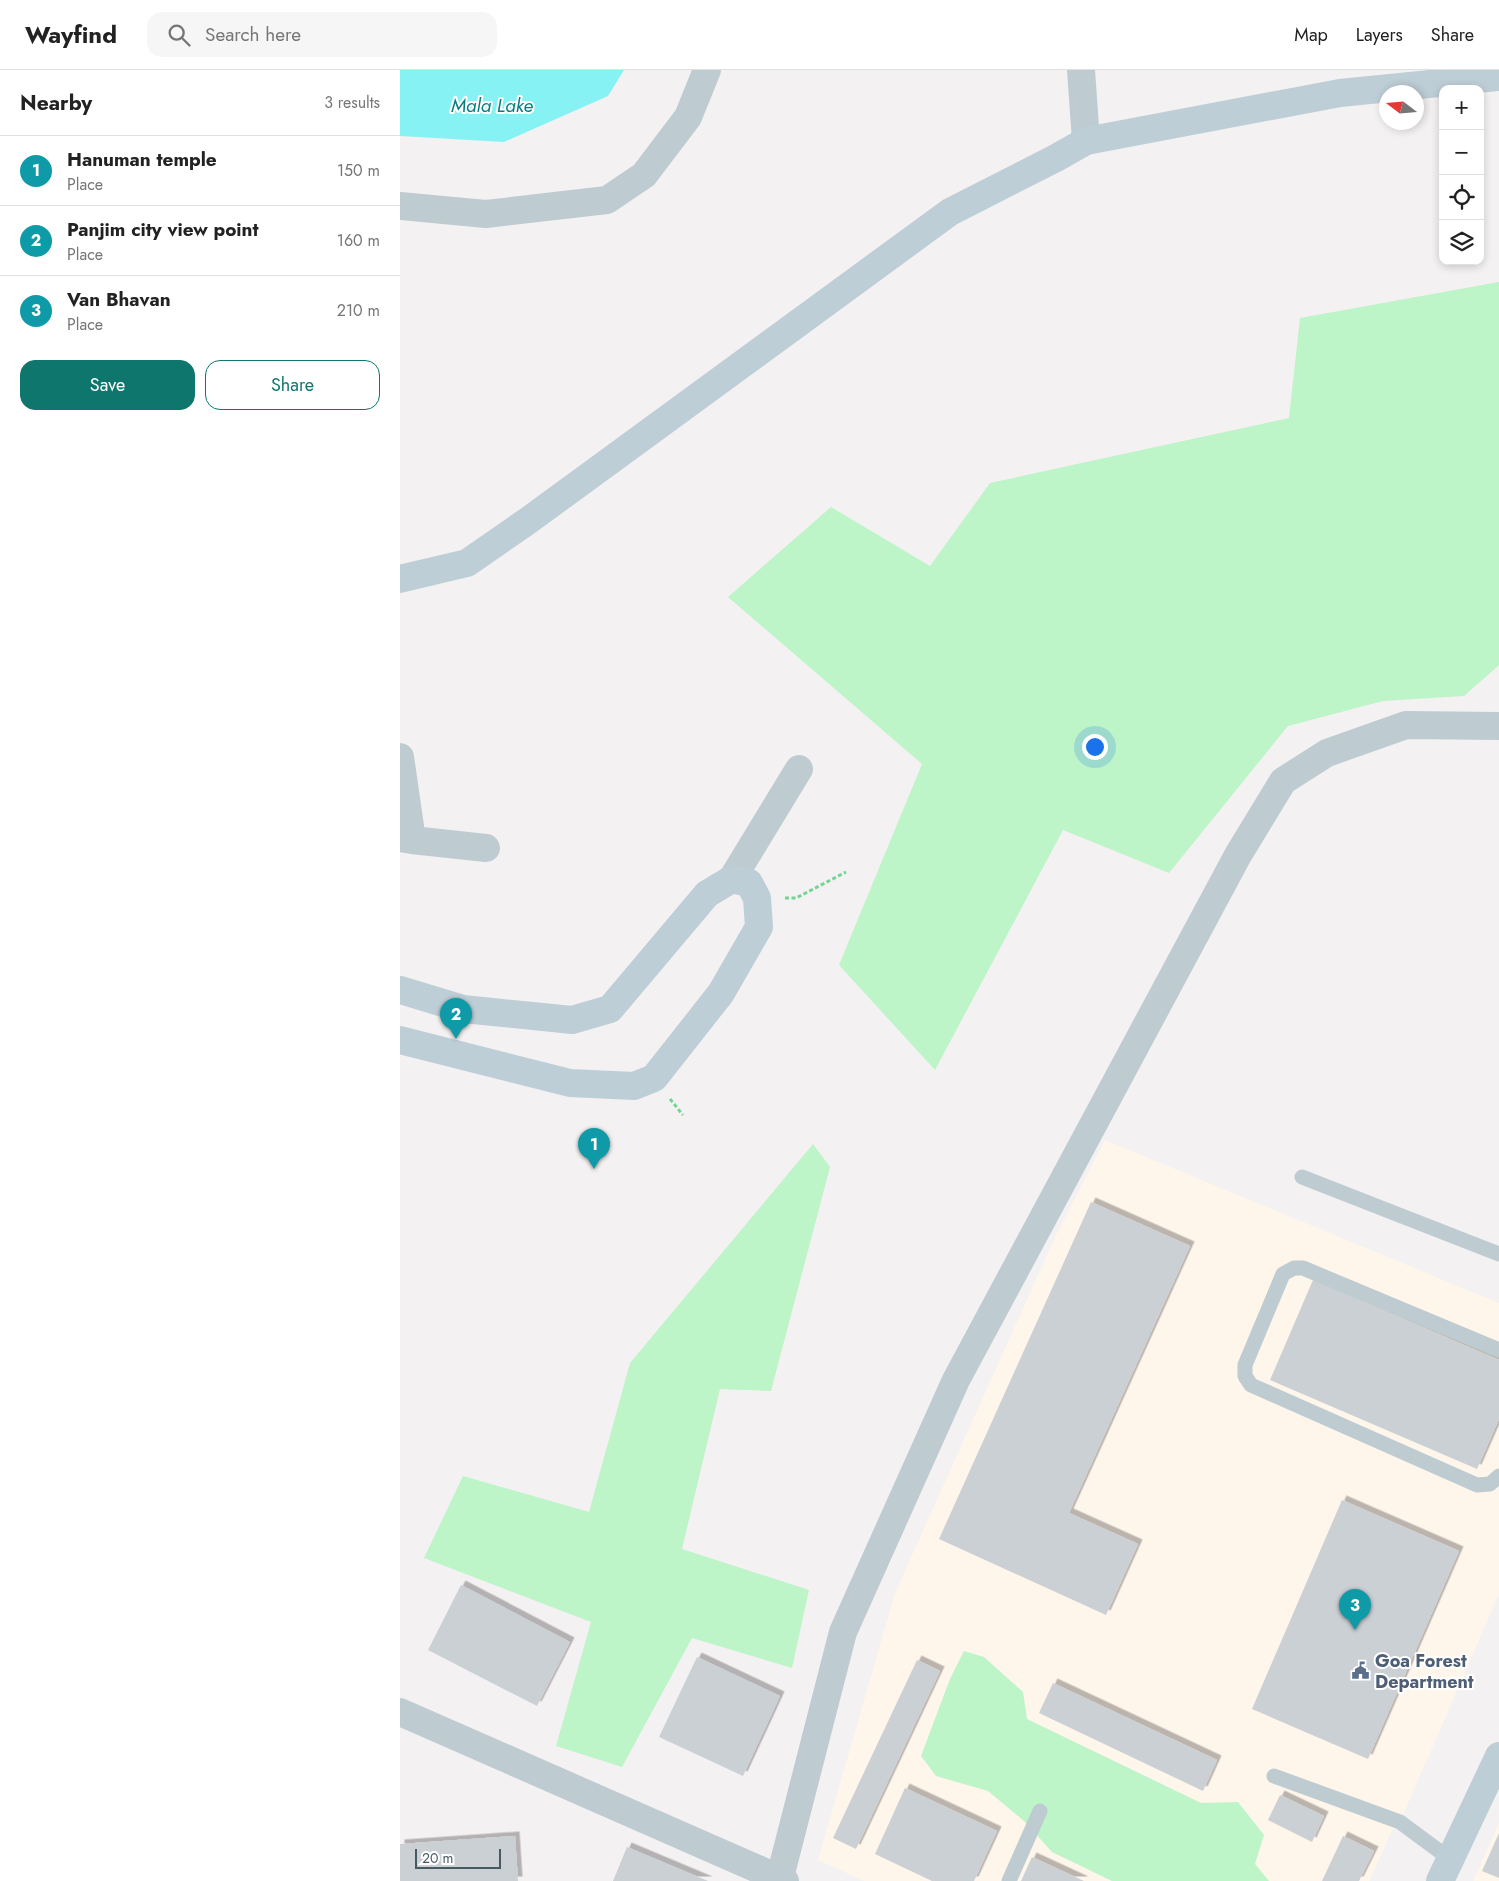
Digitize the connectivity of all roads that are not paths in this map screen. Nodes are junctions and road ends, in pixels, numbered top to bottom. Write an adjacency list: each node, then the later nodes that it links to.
1 (707, 70): 5 (street)
2 (1081, 70): 4 (street)
3 (1499, 76): 4 (street)
4 (1086, 141): 6 (street)
5 (400, 206)
6 (400, 579)
7 (1499, 726): 24 (street)
8 (400, 756): 10 (street)
9 (799, 768): 12 (street)
10 (406, 839): 11 (street)
11 (486, 848)
12 (732, 879): 13 (street); 14 (street)
13 (400, 990)
14 (400, 1040)
15 (1302, 1177): 16 (lane)
16 (1499, 1254)
17 (1499, 1350): 18 (lane)
18 (1499, 1476)
19 (400, 1712): 24 (street)
20 (1497, 1764): 23 (street)
21 (1274, 1776): 23 (lane)
22 (1040, 1811): 25 (lane)
23 (1445, 1870)
24 (781, 1880)
25 (1009, 1881)

